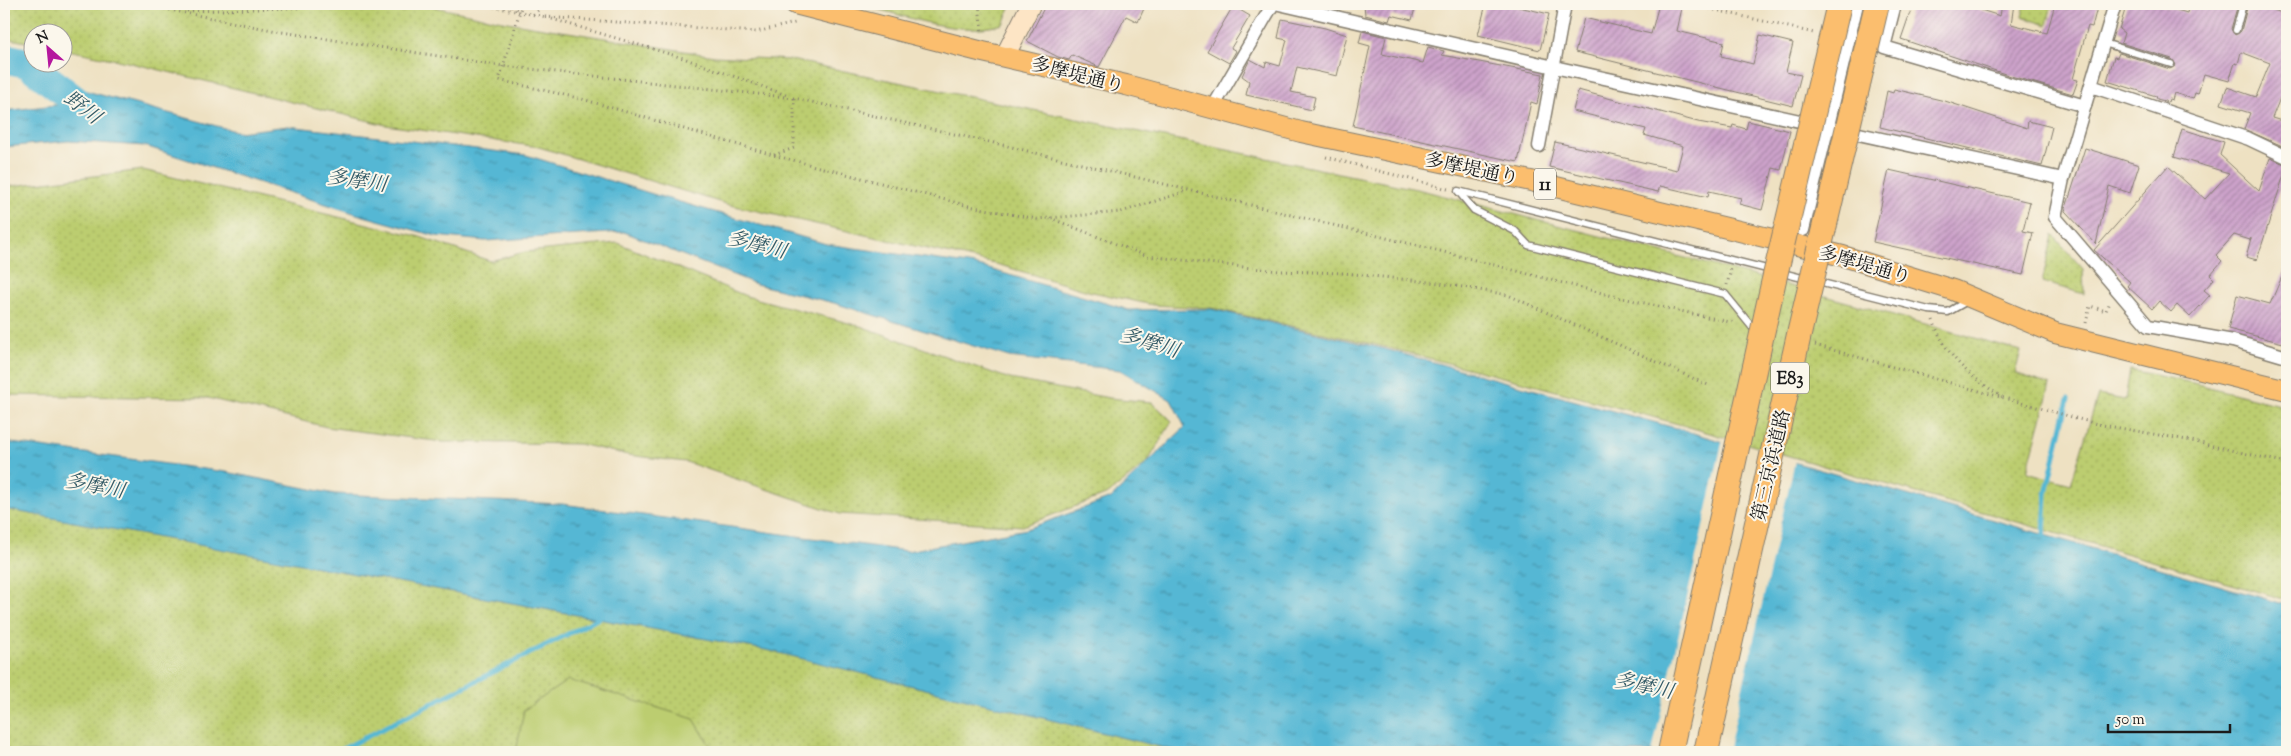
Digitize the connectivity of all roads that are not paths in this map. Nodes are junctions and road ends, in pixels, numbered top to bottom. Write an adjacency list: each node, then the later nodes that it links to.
1 (1031, 4): 14 (street)
2 (1273, 4): 19 (street)
3 (1279, 4): 16 (street)
4 (1565, 4): 16 (street)
5 (1839, 4): 29 (highway, 第三京浜道路 / E83, bridge)
6 (1857, 4): 20 (street)
7 (1878, 4): 30 (highway, 第三京浜道路 / E83, bridge)
8 (1895, 4): 18 (street)
9 (2114, 4): 13 (street)
10 (2243, 4): 12 (lane)
11 (798, 12): 14 (main road, 多摩堤通り / 11)
12 (2236, 30)
13 (2104, 43): 15 (lane); 17 (street)
14 (1006, 56): 19 (main road, 多摩堤通り / 11)
15 (2171, 64)
16 (1554, 67): 20 (street); 21 (street)
17 (2091, 86): 18 (street); 22 (street)
18 (2085, 106): 23 (street)
19 (1212, 109): 25 (main road, 多摩堤通り / 11)
20 (1828, 128): 23 (street); 24 (street)
21 (1539, 146)
22 (2287, 157)
23 (2063, 179): 27 (street)
24 (1803, 230)
25 (1972, 299): 26 (lane); 28 (main road, 多摩堤通り / 11)
26 (1752, 328)
27 (2283, 355)
28 (2287, 390)
29 (1670, 752)
30 (1706, 752)

